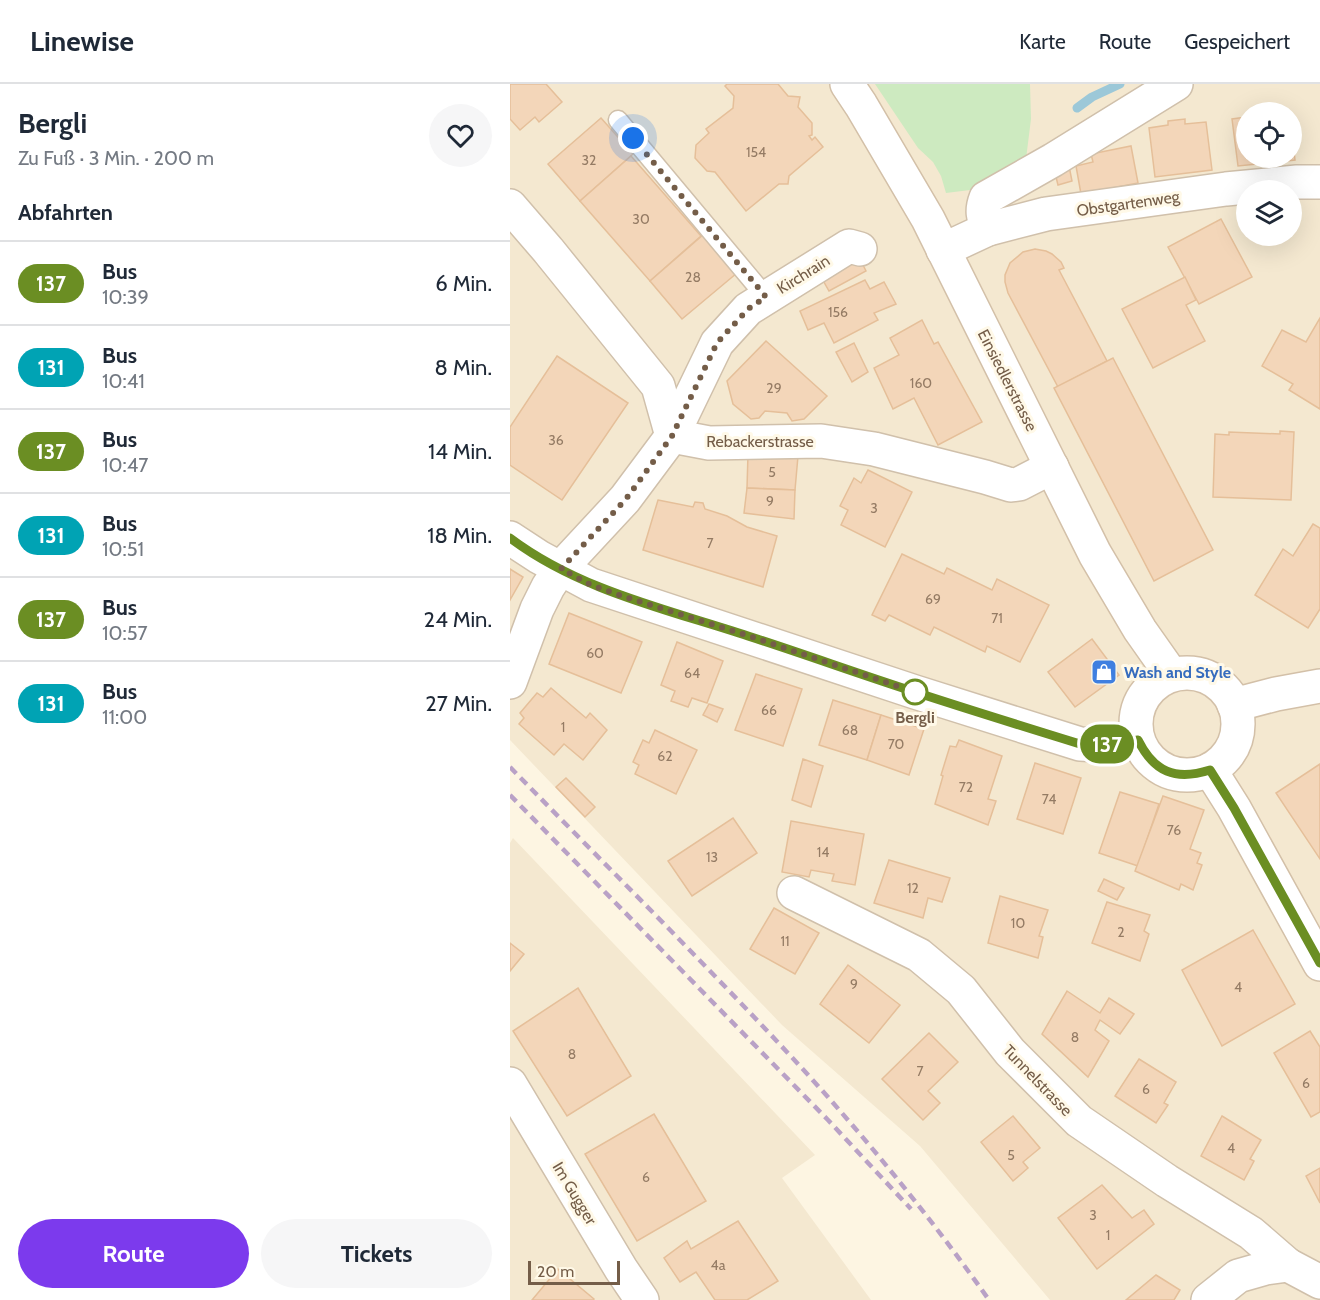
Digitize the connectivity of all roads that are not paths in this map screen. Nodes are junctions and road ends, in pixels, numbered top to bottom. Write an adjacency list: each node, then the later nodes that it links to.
1 (847, 84): 8 (street, Einsiedlerstrasse)
2 (1176, 84): 6 (street)
3 (618, 120): 9 (lane)
4 (1320, 183): 6 (street, Obstgartenweg)
5 (510, 206): 10 (street)
6 (988, 229): 8 (street, Obstgartenweg)
7 (860, 249): 9 (street, Kirchrain)
8 (943, 250): 11 (street, Einsiedlerstrasse)
9 (766, 297): 10 (street, Kirchrain)
10 (672, 436): 11 (street, Rebackerstrasse); 13 (street, Kirchrain)
11 (1052, 467): 14 (street, Einsiedlerstrasse)
12 (510, 538): 13 (street)
13 (561, 569): 15 (street, Kirchrain); 18 (street)
14 (1171, 674): 17 (street); 18 (street)
15 (510, 682)
16 (1320, 686): 17 (street)
17 (1234, 705): 19 (street)
18 (1138, 740): 19 (street)
19 (1210, 770): 21 (street)
20 (794, 893): 23 (street, Tunnelstrasse)
21 (1320, 963)
22 (510, 1084): 25 (street, Im Gugger)
23 (1288, 1265): 24 (street, Tunnelstrasse); 26 (street)
24 (1320, 1282)
25 (642, 1300)
26 (1208, 1300)

